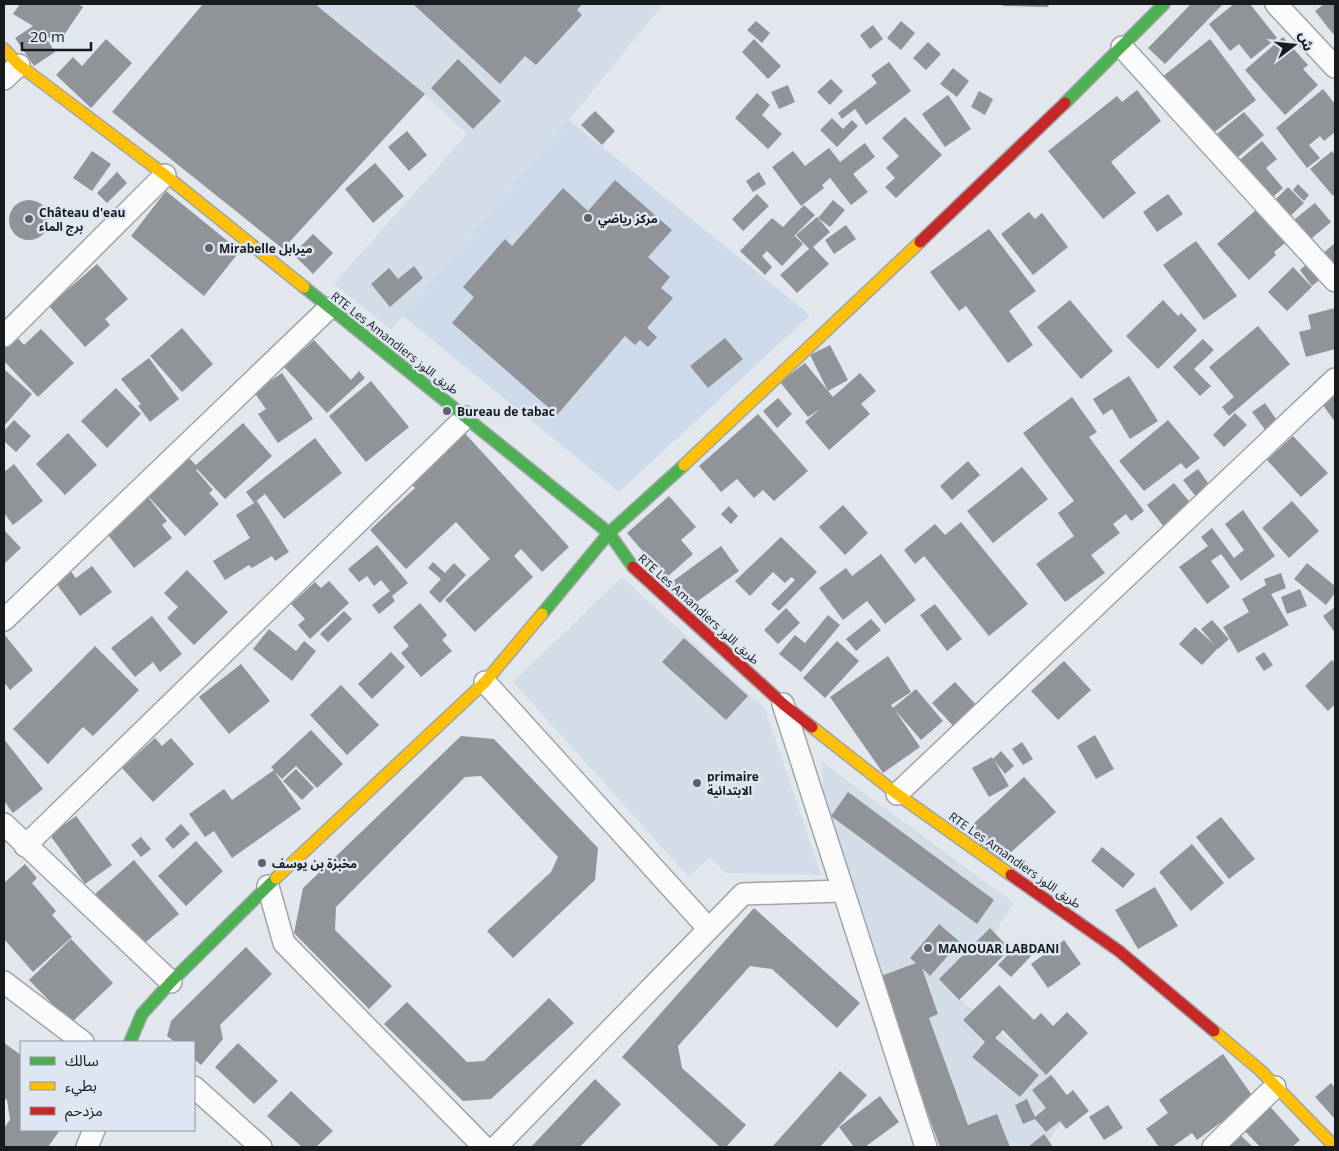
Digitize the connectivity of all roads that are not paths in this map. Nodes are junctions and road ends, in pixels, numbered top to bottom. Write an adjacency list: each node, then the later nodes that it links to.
1 (1164, 4): 3 (street)
2 (1276, 4): 5 (street)
3 (1122, 47): 8 (street); 13 (street)
4 (4, 49): 6 (street, RTE Les Amandiers طريق اللوز)
5 (1335, 67)
6 (11, 72): 7 (street, RTE Les Amandiers طريق اللوز)
7 (165, 175): 9 (street, RTE Les Amandiers طريق اللوز); 10 (street)
8 (1335, 281)
9 (329, 308): 12 (street, RTE Les Amandiers طريق اللوز); 14 (street)
10 (4, 336)
11 (1335, 379): 17 (street)
12 (466, 417): 13 (street, RTE Les Amandiers طريق اللوز); 19 (street)
13 (609, 533): 15 (street); 16 (street, RTE Les Amandiers طريق اللوز)
14 (4, 620)
15 (485, 682): 20 (street); 22 (street)
16 (783, 704): 17 (street, RTE Les Amandiers طريق اللوز); 21 (street)
17 (897, 794): 30 (street, RTE Les Amandiers طريق اللوز)
18 (4, 824): 19 (street)
19 (25, 846): 24 (street)
20 (268, 886): 24 (street); 34 (street)
21 (842, 891): 22 (street); 36 (street)
22 (708, 928): 35 (street)
23 (4, 982): 26 (street)
24 (171, 982): 25 (street)
25 (142, 1014): 27 (street); 28 (street)
26 (82, 1041)
27 (130, 1041)
28 (145, 1041)
29 (195, 1087): 33 (street)
30 (1274, 1087): 37 (street); 38 (street, RTE Les Amandiers طريق اللوز)
31 (94, 1131): 32 (street)
32 (88, 1147)
33 (261, 1147)
34 (484, 1147)
35 (496, 1147)
36 (926, 1147)
37 (1213, 1147)
38 (1334, 1147)

